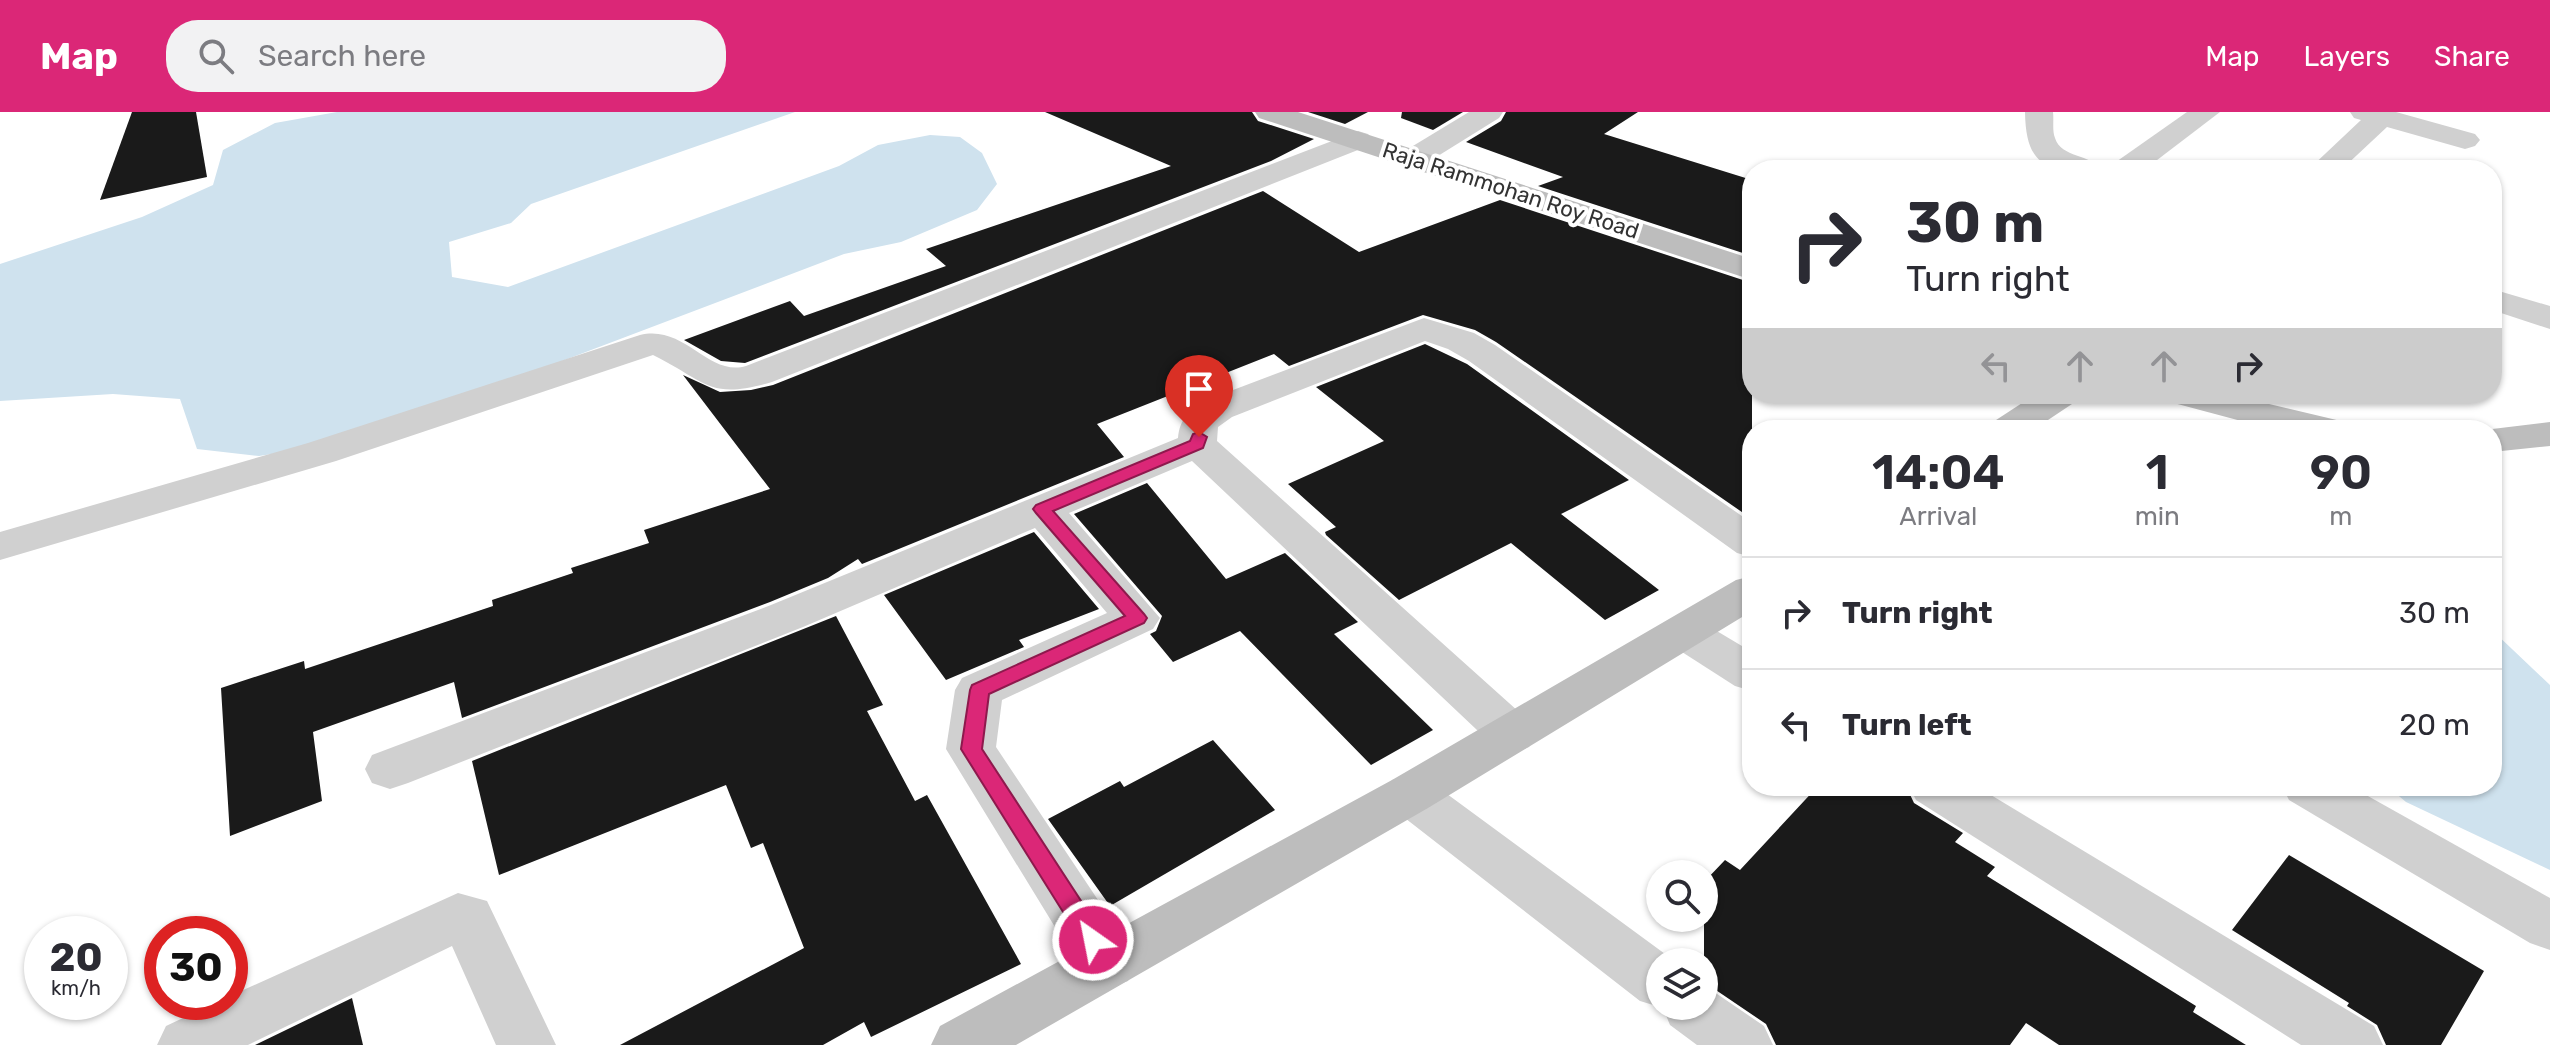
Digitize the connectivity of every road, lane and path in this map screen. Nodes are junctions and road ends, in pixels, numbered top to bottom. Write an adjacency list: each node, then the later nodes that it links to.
1 (1269, 112): 6 (main road, Raja Rammohan Roy Road)
2 (1489, 112): 8 (street)
3 (2039, 112): 9 (street)
4 (2206, 112): 10 (street)
5 (2373, 114): 7 (street); 11 (street)
6 (1358, 140): 8 (main road, Raja Rammohan Roy Road); 24 (street)
7 (2465, 140)
8 (1414, 158): 12 (main road, Raja Rammohan Roy Road)
9 (2063, 160)
10 (2138, 160)
11 (2332, 160)
12 (1742, 267)
13 (2502, 302): 14 (street)
14 (2550, 318)
15 (2047, 404): 17 (main road)
16 (2217, 404): 18 (main road)
17 (2022, 420)
18 (2272, 420)
19 (2550, 434): 20 (main road)
20 (2502, 439)
21 (1197, 444): 22 (street); 23 (street); 28 (street)
22 (1042, 509): 29 (street); 34 (street)
23 (1742, 536)
24 (0, 546)
25 (1742, 597): 26 (main road)
26 (1684, 632): 27 (street); 28 (main road)
27 (1742, 668)
28 (1512, 734): 30 (main road)
29 (390, 769)
30 (1410, 794): 34 (main road); 35 (street)
31 (1950, 796): 41 (street)
32 (2324, 796): 33 (street)
33 (2550, 926)
34 (1108, 963): 39 (main road)
35 (1646, 972)
36 (1710, 1020): 40 (street)
37 (187, 1045): 38 (street)
38 (526, 1045)
39 (961, 1045)
40 (1743, 1045)
41 (2353, 1045)

